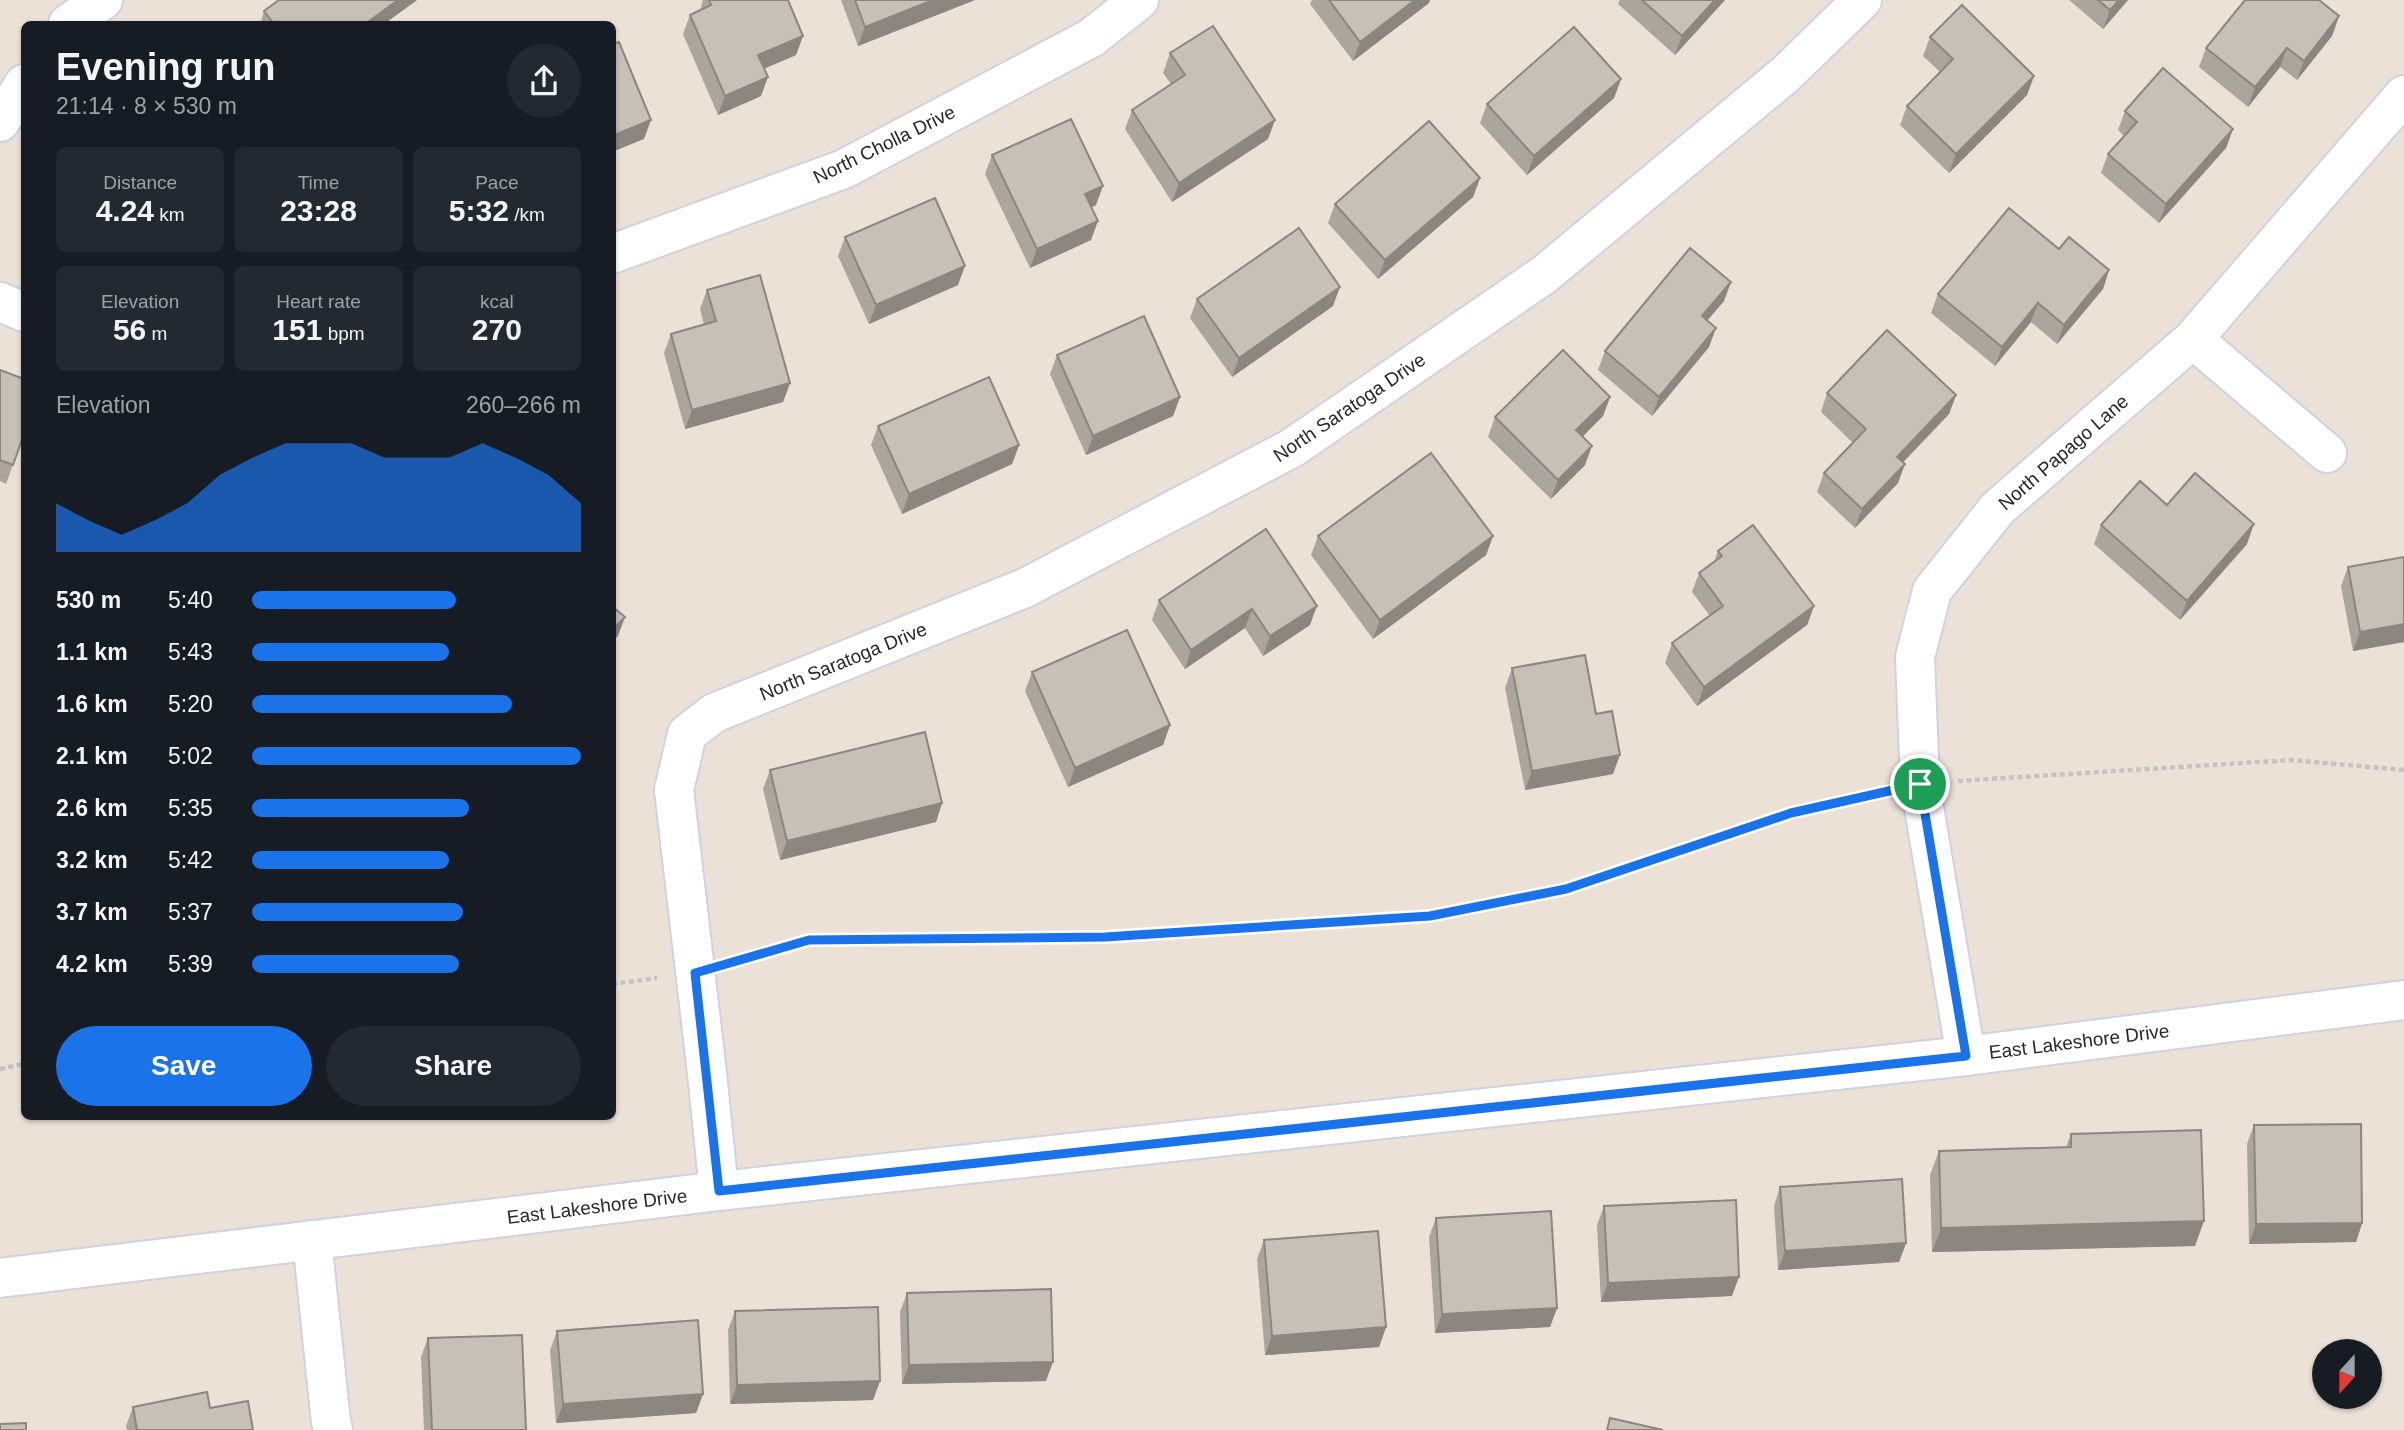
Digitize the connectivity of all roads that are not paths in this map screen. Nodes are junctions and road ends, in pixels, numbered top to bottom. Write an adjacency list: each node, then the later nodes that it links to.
1 (103, 0): 4 (street)
2 (1139, 0): 8 (street, North Cholla Drive)
3 (1862, 0): 15 (street, North Saratoga Drive)
4 (72, 21)
5 (21, 89): 7 (street)
6 (2404, 95): 11 (street, North Papago Lane)
7 (0, 122)
8 (616, 253)
9 (0, 302): 10 (street)
10 (21, 311)
11 (2193, 339): 12 (street); 14 (street, North Papago Lane)
12 (2327, 453)
13 (2404, 1000): 14 (street, East Lakeshore Drive)
14 (1966, 1056): 15 (street, East Lakeshore Drive)
15 (719, 1191): 16 (street, East Lakeshore Drive)
16 (312, 1240): 17 (street, East Lakeshore Drive); 18 (street)
17 (0, 1278)
18 (333, 1430)

